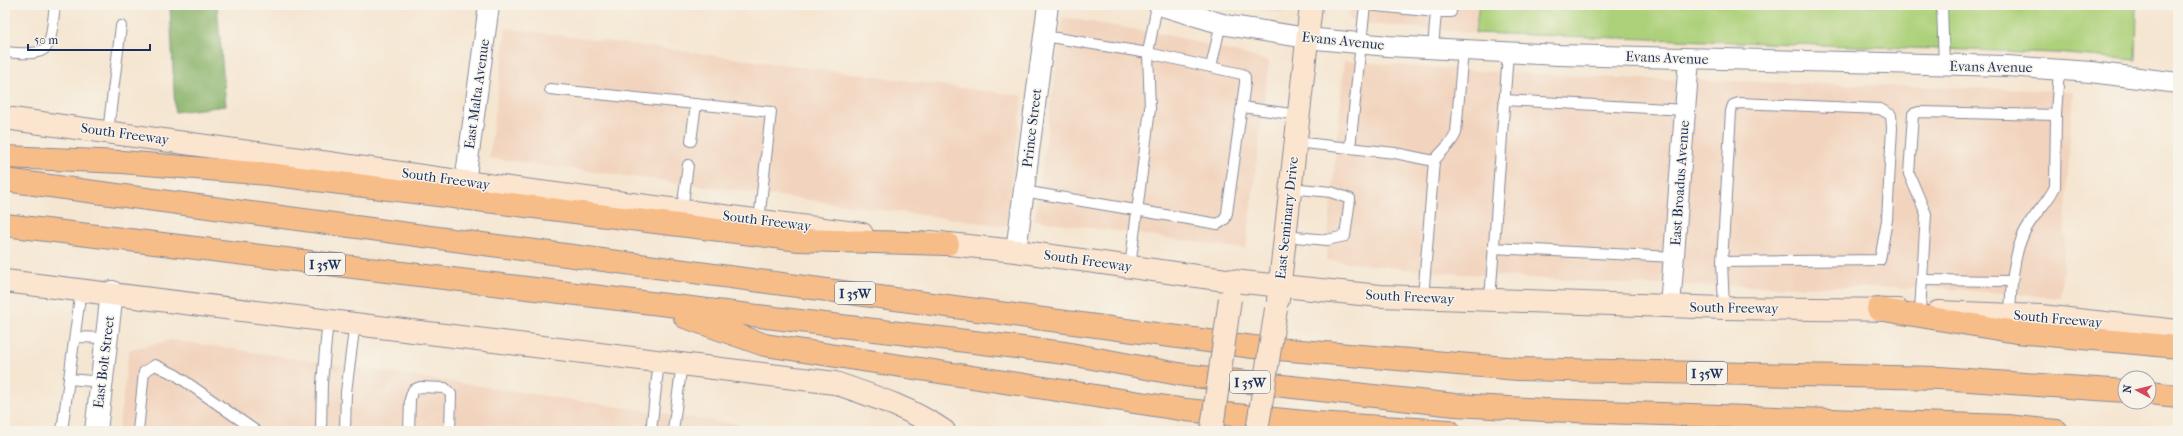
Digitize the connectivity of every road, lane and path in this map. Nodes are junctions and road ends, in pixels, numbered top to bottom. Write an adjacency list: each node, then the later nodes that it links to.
1 (56, 5): 17 (lane)
2 (489, 5): 41 (street, East Malta Avenue)
3 (1048, 5): 12 (street, Prince Street)
4 (1158, 5): 10 (street, Evans Avenue); 18 (lane)
5 (1311, 5): 13 (main road, East Seminary Drive)
6 (1366, 5): 9 (lane); 14 (lane)
7 (1452, 5): 9 (lane)
8 (1942, 5): 21 (lane)
9 (1436, 12): 15 (lane)
10 (1221, 23): 13 (street, Evans Avenue); 22 (lane)
11 (121, 26): 33 (lane)
12 (1044, 36): 18 (lane); 43 (street, Prince Street)
13 (1307, 38): 14 (street, Evans Avenue); 30 (main road, East Seminary Drive)
14 (1362, 43): 15 (street, Evans Avenue); 36 (lane)
15 (1433, 48): 16 (street, Evans Avenue)
16 (1463, 50): 19 (street, Evans Avenue); 38 (lane)
17 (5, 52)
18 (1148, 53): 22 (lane); 45 (lane)
19 (1508, 53): 20 (street, Evans Avenue); 26 (lane)
20 (1689, 59): 21 (street, Evans Avenue); 29 (street, East Broadus Avenue)
21 (1944, 66): 23 (street, Evans Avenue)
22 (1211, 67): 28 (lane)
23 (2059, 69): 24 (street, Evans Avenue); 31 (lane)
24 (2178, 83)
25 (550, 89): 27 (lane)
26 (1504, 100): 29 (lane); 50 (lane)
27 (696, 104): 34 (lane); 46 (lane)
28 (1242, 107): 30 (lane); 45 (lane)
29 (1685, 110): 52 (street, East Broadus Avenue)
30 (1298, 115): 35 (main road, East Seminary Drive)
31 (2056, 115): 55 (lane); 57 (lane)
32 (5, 118): 33 (main road, South Freeway)
33 (108, 132): 41 (main road, South Freeway)
34 (691, 140)
35 (1295, 142): 36 (lane); 42 (main road, East Seminary Drive)
36 (1350, 148): 38 (lane)
37 (5, 157): 49 (highway)
38 (1434, 161): 62 (lane)
39 (688, 165): 44 (lane)
40 (5, 180): 80 (highway, I 35W)
41 (464, 182): 44 (main road, South Freeway)
42 (1290, 188): 48 (main road, East Seminary Drive); 48 (lane)
43 (1023, 192): 45 (lane); 51 (street, Prince Street)
44 (682, 210): 46 (main road, South Freeway)
45 (1138, 211): 54 (lane)
46 (759, 220): 49 (main road, South Freeway)
47 (5, 225): 64 (highway, I 35W)
48 (1285, 236): 58 (main road, East Seminary Drive)
49 (948, 244): 51 (main road, South Freeway)
50 (1493, 248): 52 (lane); 63 (lane)
51 (1016, 251): 54 (main road, South Freeway)
52 (1674, 256): 65 (street, East Broadus Avenue)
53 (1722, 262): 53 (lane); 66 (lane)
54 (1130, 267): 60 (main road, South Freeway)
55 (1922, 280): 57 (lane); 68 (lane)
56 (5, 281): 59 (main road)
57 (2011, 282): 69 (lane)
58 (1280, 286): 60 (main road, South Freeway); 62 (main road, South Freeway); 95 (main road, East Seminary Drive, bridge)
59 (81, 289): 61 (main road); 73 (lane)
60 (1232, 290): 83 (main road, bridge)
61 (112, 292): 70 (main road); 74 (street, East Bolt Street)
62 (1423, 298): 63 (main road, South Freeway)
63 (1490, 300): 65 (main road, South Freeway)
64 (646, 303): 96 (highway); 97 (highway, I 35W)
65 (1670, 307): 66 (main road, South Freeway)
66 (1724, 308): 67 (main road, South Freeway)
67 (1878, 309): 68 (main road, South Freeway); 75 (highway)
68 (1920, 311): 69 (main road, South Freeway)
69 (2010, 314): 72 (main road, South Freeway)
70 (328, 319): 71 (main road); 88 (lane)
71 (355, 322): 76 (main road); 89 (lane)
72 (2178, 331)
73 (75, 337): 74 (lane); 78 (lane)
74 (107, 338): 79 (street, East Bolt Street)
75 (2178, 347)
76 (659, 361): 77 (main road); 92 (lane)
77 (682, 363): 93 (lane); 94 (main road)
78 (70, 379): 79 (lane); 84 (lane)
79 (102, 382): 85 (street, East Bolt Street)
80 (2117, 390)
81 (2157, 394): 82 (highway)
82 (2178, 396)
83 (1211, 429)
84 (62, 431)
85 (96, 431)
86 (138, 431): 87 (lane)
87 (256, 431)
88 (321, 431)
89 (345, 431)
90 (409, 431): 91 (lane)
91 (450, 431)
92 (651, 431)
93 (673, 431)
94 (944, 431)
95 (1257, 431)
96 (1449, 431)
97 (2057, 431)

